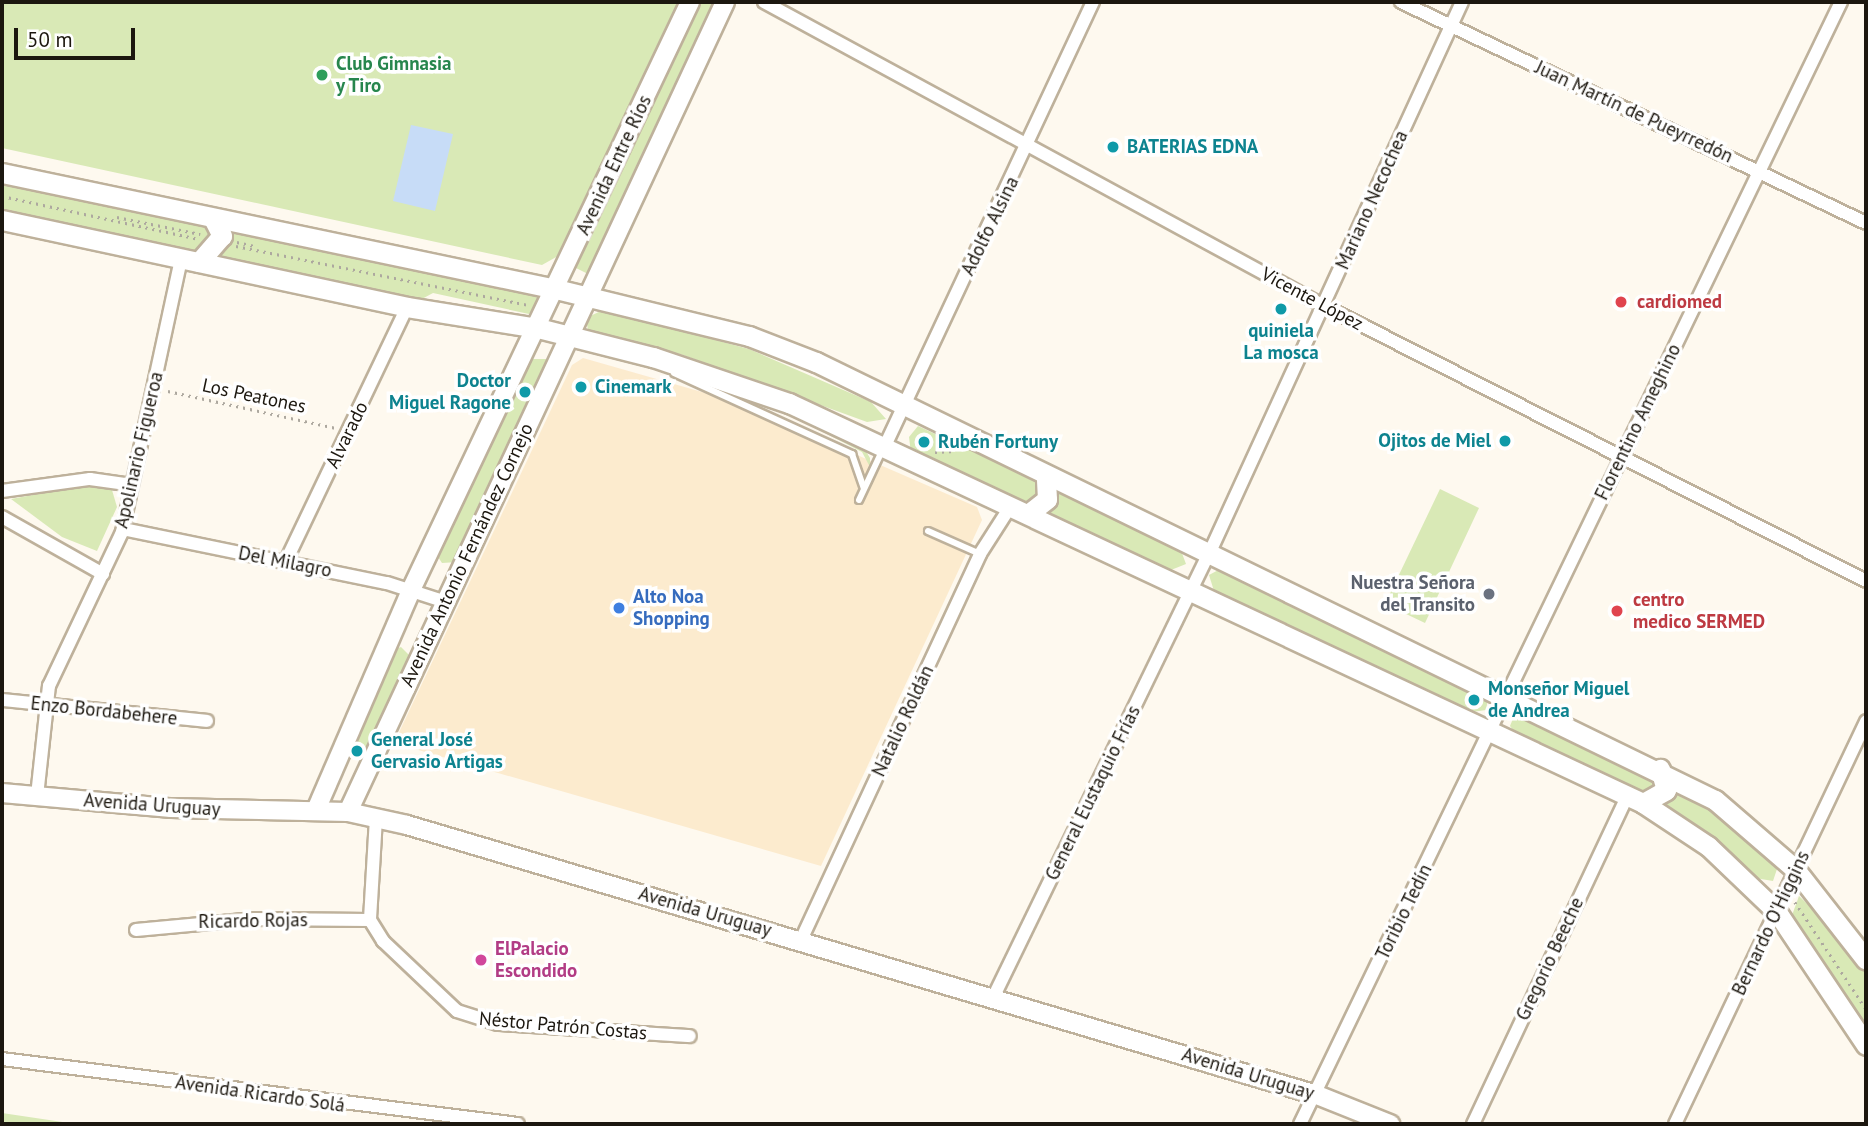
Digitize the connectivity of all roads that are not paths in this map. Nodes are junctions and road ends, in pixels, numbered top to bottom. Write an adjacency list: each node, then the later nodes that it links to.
1 (690, 2): 16 (street, Avenida Entre Ríos)
2 (725, 2): 17 (street, Avenida Entre Ríos)
3 (764, 2): 9 (street, Vicente López)
4 (1093, 2): 9 (street, Adolfo Alsina)
5 (1401, 2): 8 (street, Juan Martín de Pueyrredón)
6 (1462, 2): 8 (street, Mariano Necochea)
7 (1841, 2): 10 (street, Florentino Ameghino)
8 (1451, 26): 10 (street, Juan Martín de Pueyrredón); 19 (street, Mariano Necochea)
9 (1029, 145): 19 (street, Vicente López); 24 (street, Adolfo Alsina)
10 (1762, 171): 14 (street, Juan Martín de Pueyrredón); 27 (street, Florentino Ameghino)
11 (2, 173): 12 (main road)
12 (213, 218): 15 (main road); 16 (main road)
13 (2, 220): 15 (main road)
14 (1866, 223)
15 (190, 260): 18 (main road); 29 (street, Apolinario Figueroa)
16 (552, 297): 17 (main road); 20 (street, Avenida Entre Ríos)
17 (585, 298): 21 (street, Avenida Antonio Fernández Cornejo); 24 (main road)
18 (407, 306): 20 (main road); 39 (street, Alvarado)
19 (1324, 306): 27 (street, Vicente López); 38 (street, Mariano Necochea)
20 (538, 328): 21 (main road); 43 (street, Avenida Antonio Fernández Cornejo)
21 (568, 338): 22 (main road); 44 (street, Avenida Antonio Fernández Cornejo)
22 (653, 357): 23 (main road); 25 (lane)
23 (789, 403): 25 (lane); 26 (main road)
24 (903, 409): 26 (street, Adolfo Alsina); 28 (main road)
25 (781, 422): 30 (lane)
26 (884, 448): 30 (lane); 33 (main road)
27 (1620, 458): 41 (street, Vicente López); 45 (street, Florentino Ameghino)
28 (1046, 477): 33 (main road); 38 (main road)
29 (132, 485): 31 (street); 35 (street, Apolinario Figueroa)
30 (864, 488): 32 (lane)
31 (2, 491)
32 (859, 500)
33 (1019, 510): 37 (street, Natalio Roldán); 42 (main road)
34 (2, 517): 40 (street)
35 (123, 529): 39 (street, Del Milagro); 40 (street, Apolinario Figueroa)
36 (929, 531): 37 (lane)
37 (980, 554): 62 (street, Natalio Roldán)
38 (1209, 554): 42 (street, Mariano Necochea); 45 (main road)
39 (285, 562): 43 (street, Del Milagro)
40 (103, 574): 47 (street, Apolinario Figueroa)
41 (1866, 582)
42 (1192, 589): 50 (main road); 64 (street, General Eustaquio Frías)
43 (411, 590): 44 (street, Del Milagro); 55 (street, Avenida Antonio Fernández Cornejo)
44 (446, 602): 56 (street, Avenida Antonio Fernández Cornejo)
45 (1507, 694): 50 (street, Florentino Ameghino); 51 (main road)
46 (2, 700): 47 (street, Enzo Bordabehere)
47 (44, 706): 48 (street, Enzo Bordabehere); 53 (street, Apolinario Figueroa)
48 (207, 721)
49 (1866, 722): 58 (street, Bernardo O'Higgins)
50 (1492, 730): 54 (main road); 68 (street, Toribio Tedín)
51 (1660, 769): 54 (main road); 58 (main road)
52 (2, 793): 53 (street, Avenida Uruguay)
53 (37, 796): 55 (street, Avenida Uruguay)
54 (1635, 799): 59 (main road); 72 (street, Gregorio Beeche)
55 (316, 810): 56 (street, Avenida Uruguay)
56 (348, 812): 57 (street, Avenida Uruguay)
57 (376, 818): 60 (street); 62 (street, Avenida Uruguay)
58 (1795, 869): 59 (street, Bernardo O'Higgins); 63 (main road)
59 (1777, 912): 66 (main road); 73 (street, Bernardo O'Higgins)
60 (370, 920): 61 (street, Ricardo Rojas); 65 (street, Néstor Patrón Costas)
61 (136, 930)
62 (802, 940): 64 (street, Avenida Uruguay)
63 (1866, 960)
64 (993, 998): 68 (street, Avenida Uruguay)
65 (690, 1036)
66 (1866, 1045)
67 (2, 1059): 69 (street, Avenida Ricardo Solá)
68 (1317, 1095): 70 (street); 71 (street, Avenida Uruguay)
69 (518, 1124)
70 (1300, 1124)
71 (1390, 1124)
72 (1473, 1124)
73 (1675, 1124)

